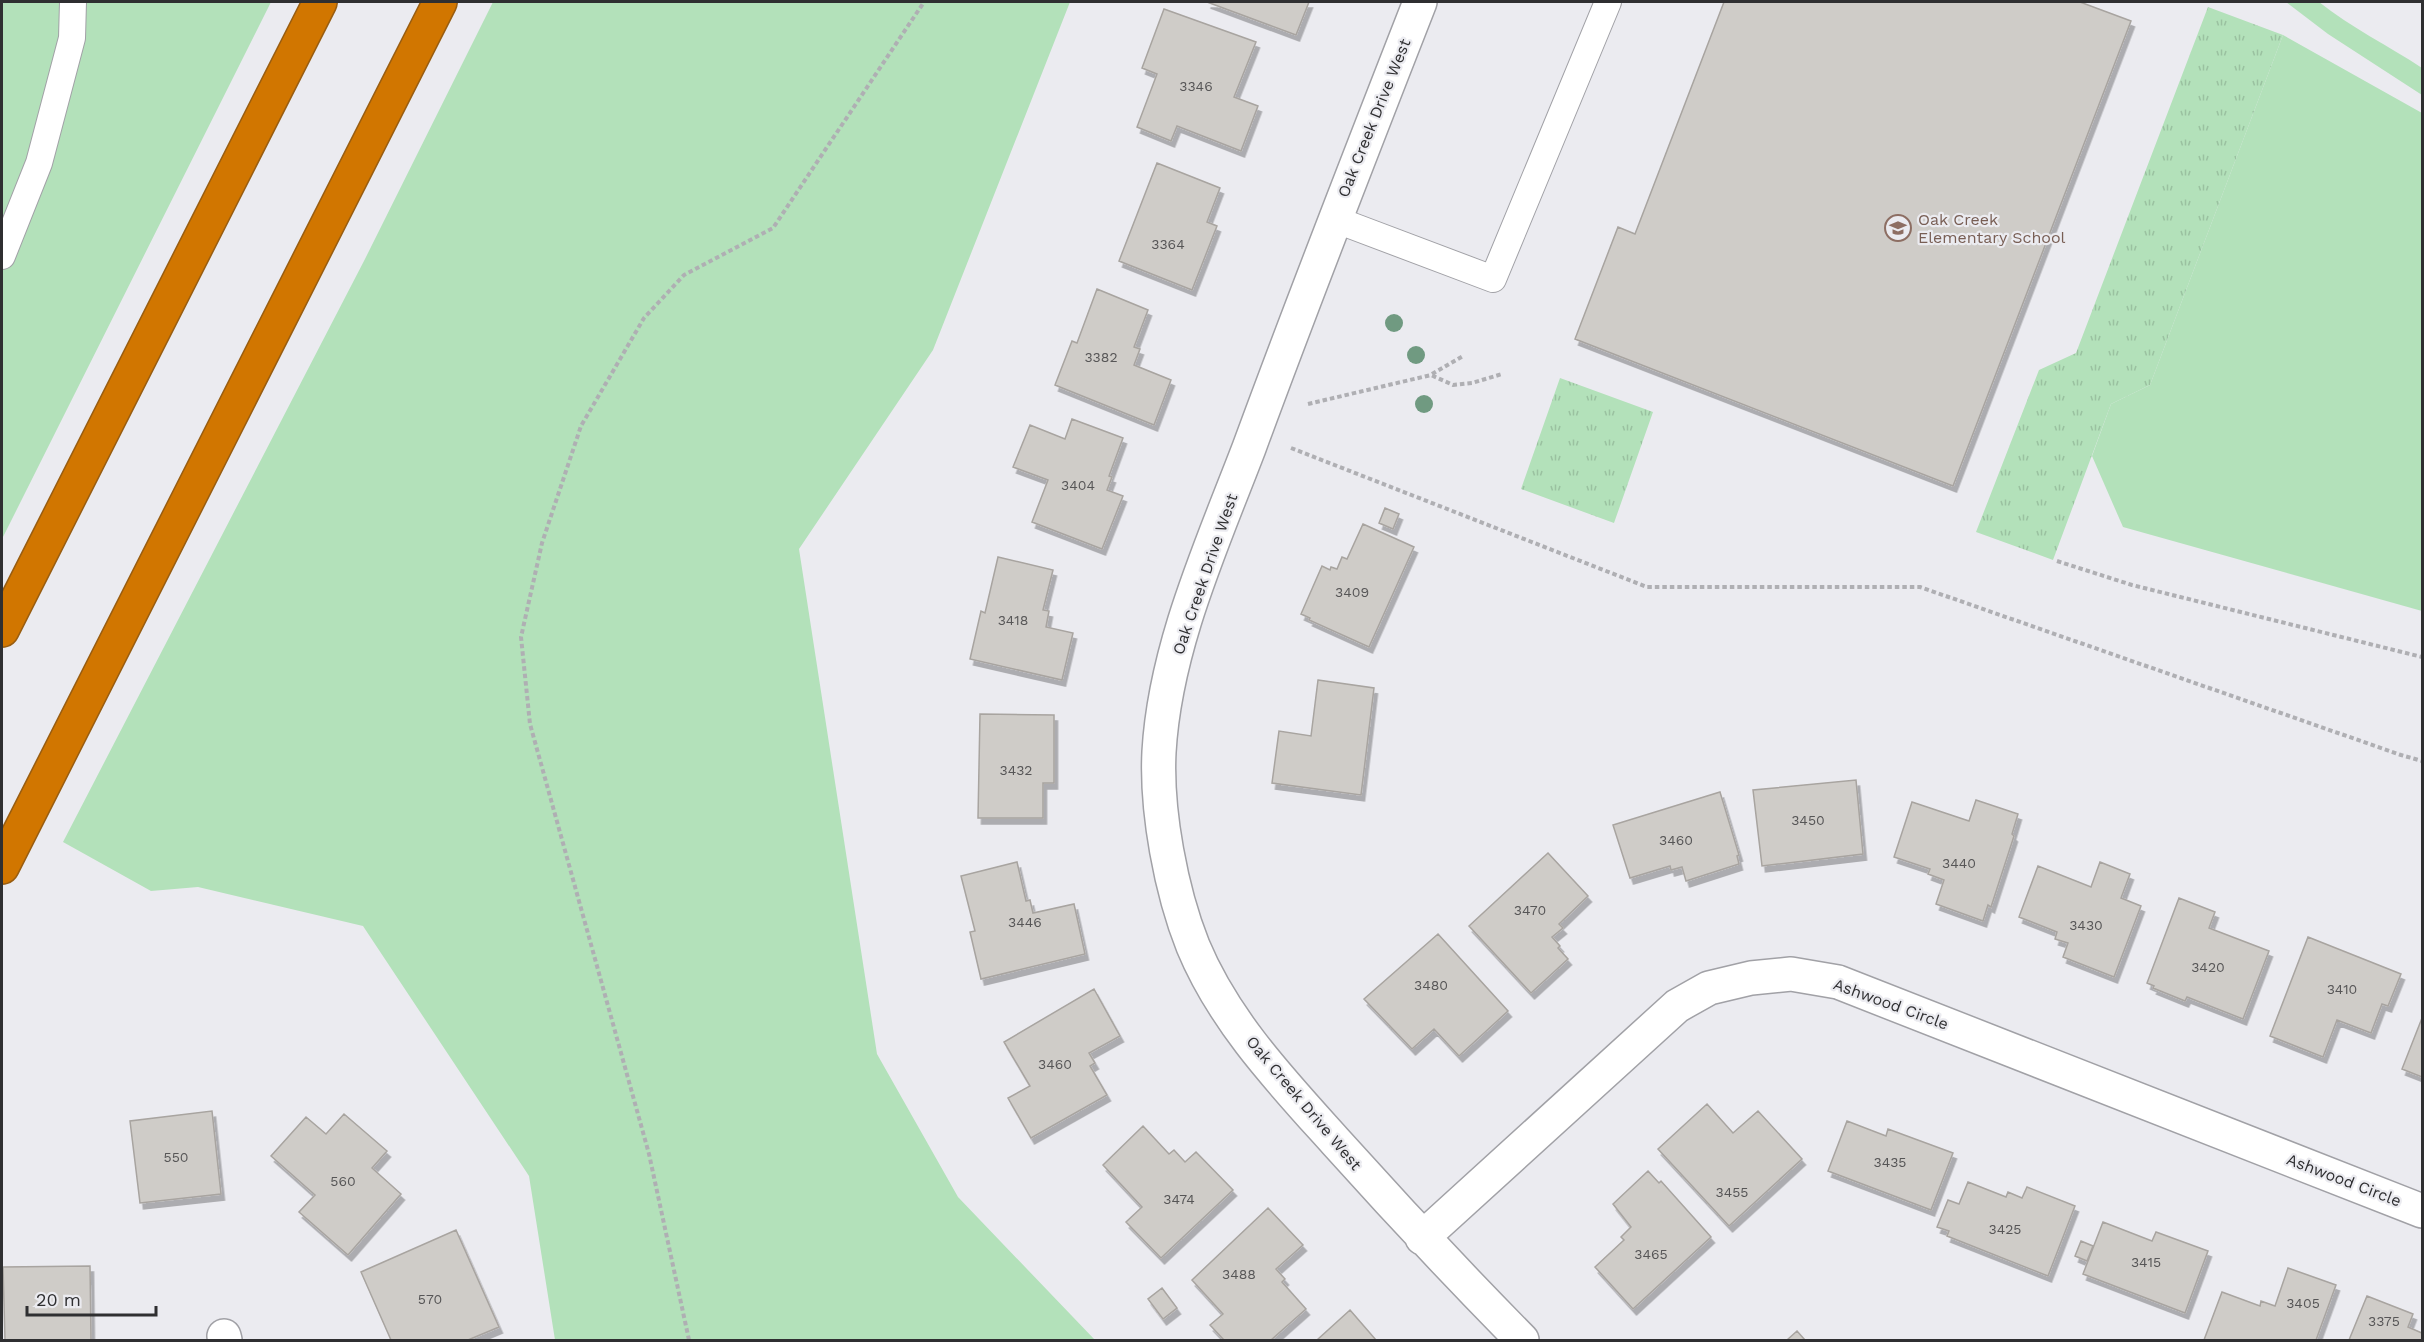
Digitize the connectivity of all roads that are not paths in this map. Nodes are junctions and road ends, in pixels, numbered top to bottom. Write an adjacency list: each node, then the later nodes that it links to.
1 (73, 2): 7 (lane)
2 (320, 2): 8 (highway)
3 (440, 2): 9 (highway)
4 (1420, 2): 6 (street, Oak Creek Drive West)
5 (1608, 2): 6 (lane)
6 (1334, 219): 11 (street, Oak Creek Drive West)
7 (2, 256)
8 (2, 630)
9 (2, 867)
10 (2422, 1211): 11 (street, Ashwood Circle)
11 (1422, 1238): 12 (street, Oak Creek Drive West)
12 (1522, 1341)

